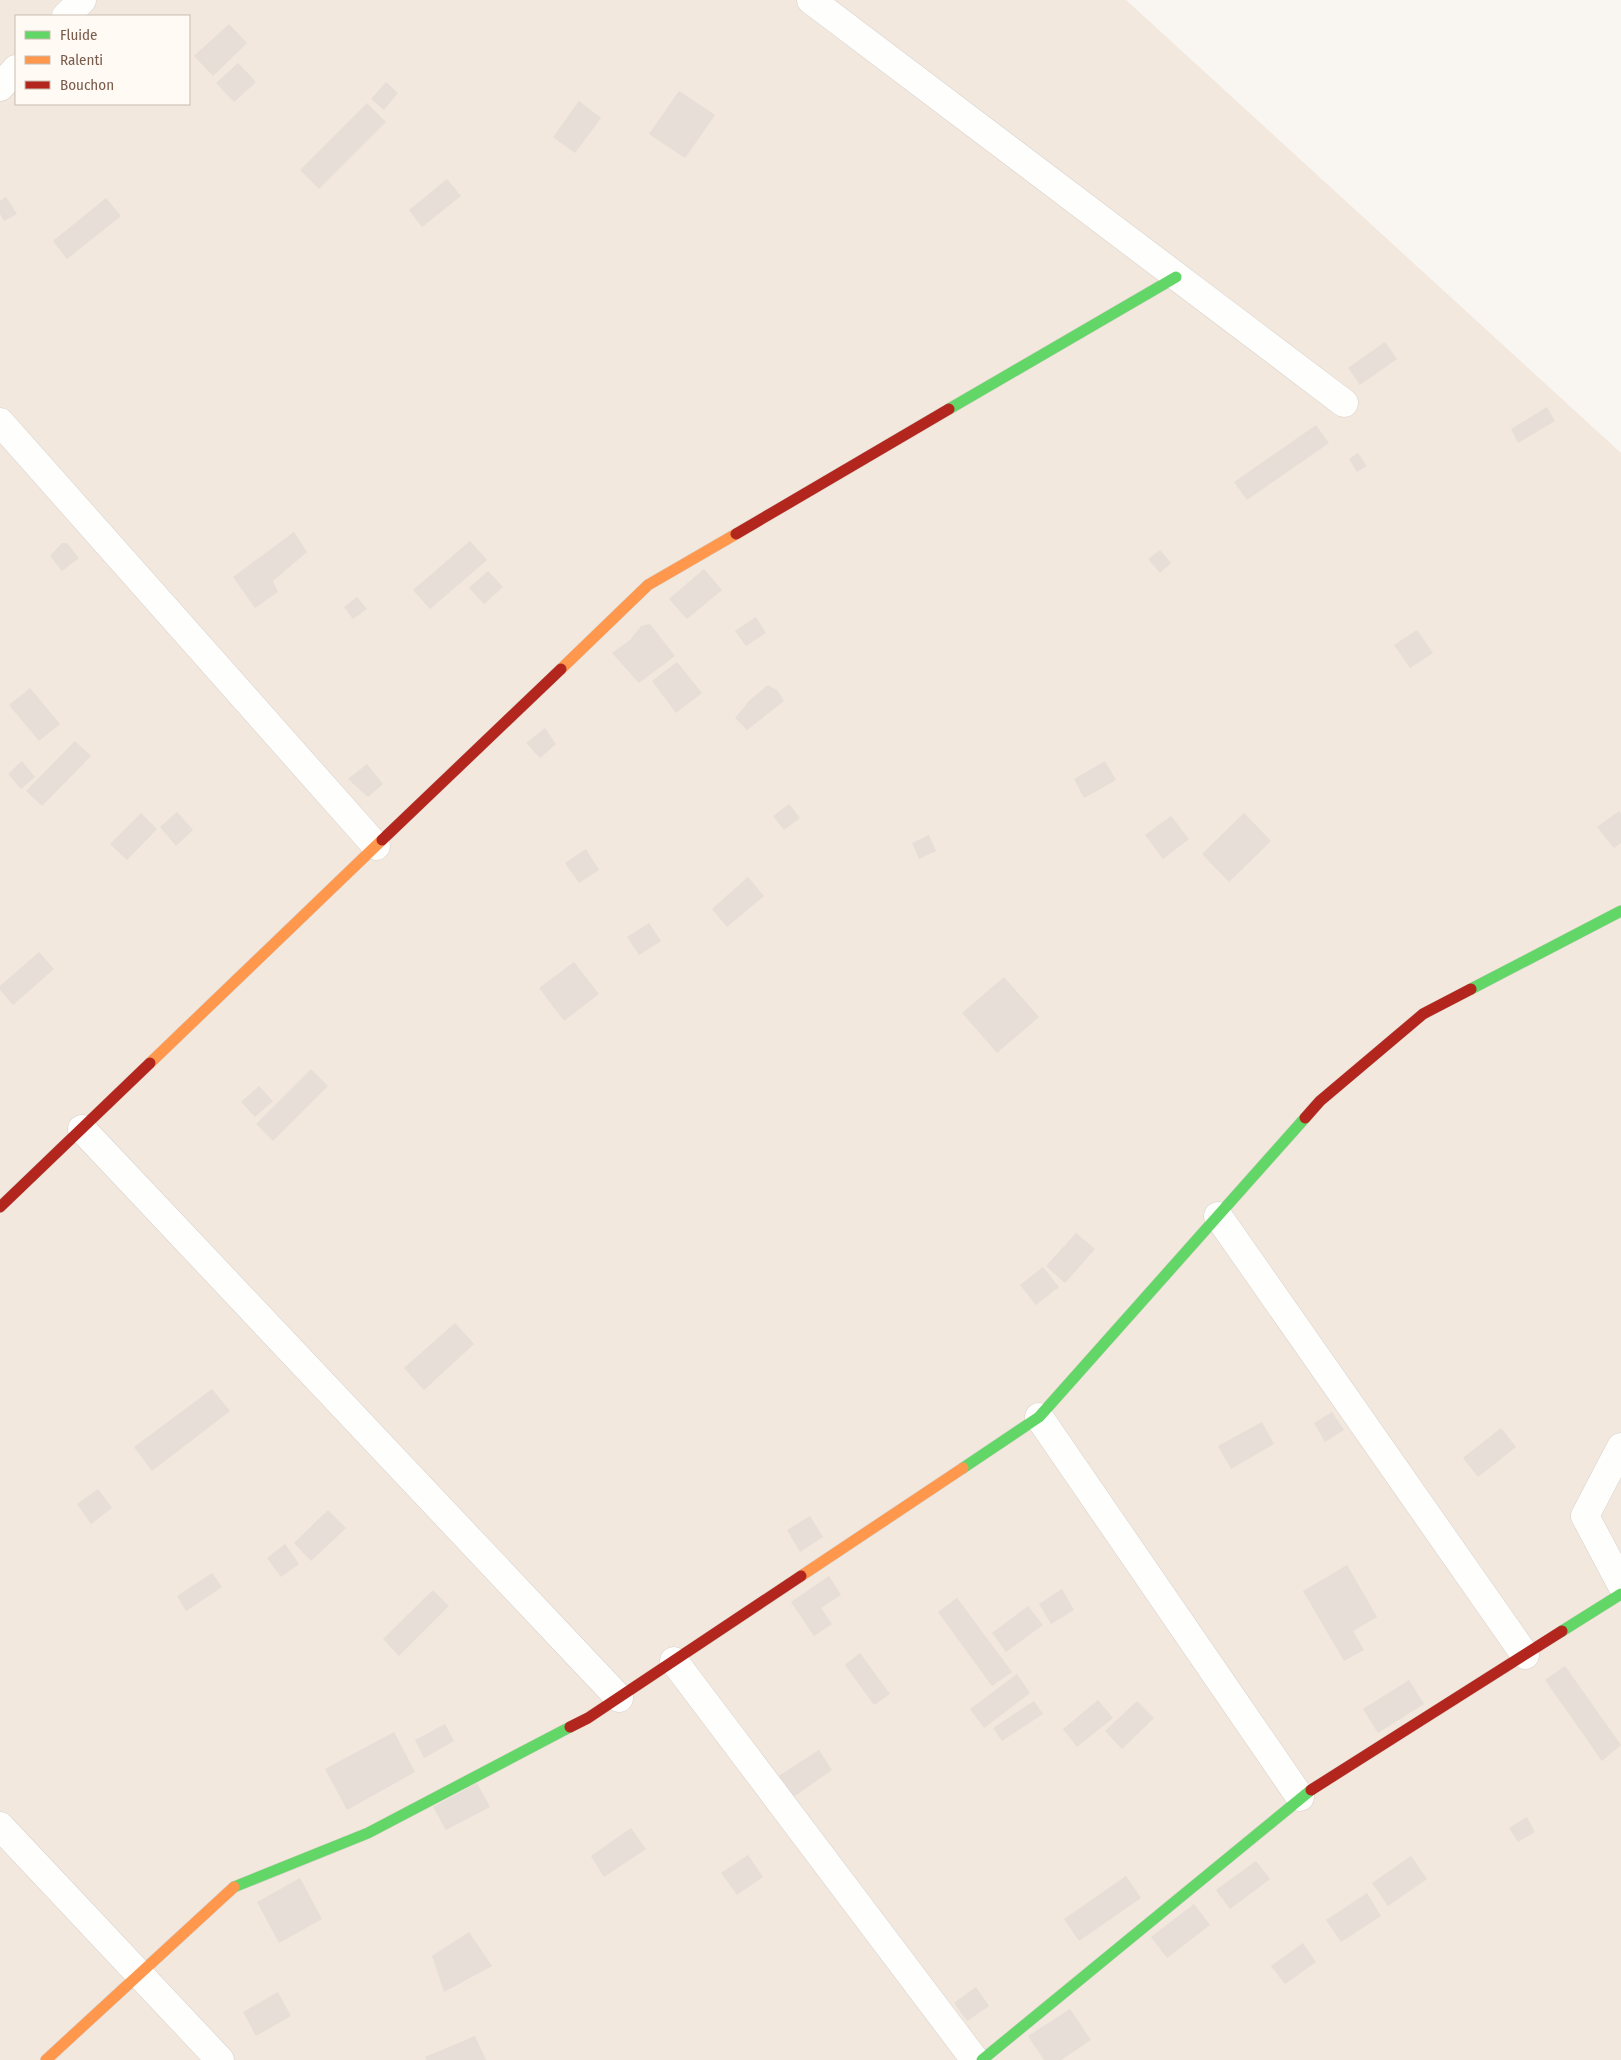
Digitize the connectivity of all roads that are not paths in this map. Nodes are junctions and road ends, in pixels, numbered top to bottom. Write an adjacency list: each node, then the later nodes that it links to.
1 (82, 0): 3 (street)
2 (811, 0): 6 (street)
3 (67, 15)
4 (15, 71): 5 (street)
5 (0, 87)
6 (1176, 277): 7 (street); 9 (street)
7 (1344, 403)
8 (0, 422): 9 (street)
9 (376, 846): 11 (street)
10 (1621, 911): 13 (street)
11 (82, 1129): 12 (street); 20 (street)
12 (0, 1207)
13 (1218, 1216): 14 (street); 18 (street)
14 (1039, 1417): 19 (street); 21 (street)
15 (1621, 1447): 16 (street)
16 (1621, 1584)
17 (1621, 1594): 18 (street)
18 (1525, 1654): 21 (street)
19 (674, 1661): 20 (street); 26 (street)
20 (619, 1698): 23 (street)
21 (1300, 1796): 27 (street)
22 (0, 1826): 23 (street)
23 (139, 1974): 24 (street); 25 (street)
24 (46, 2060)
25 (220, 2060)
26 (975, 2060)
27 (982, 2060)

